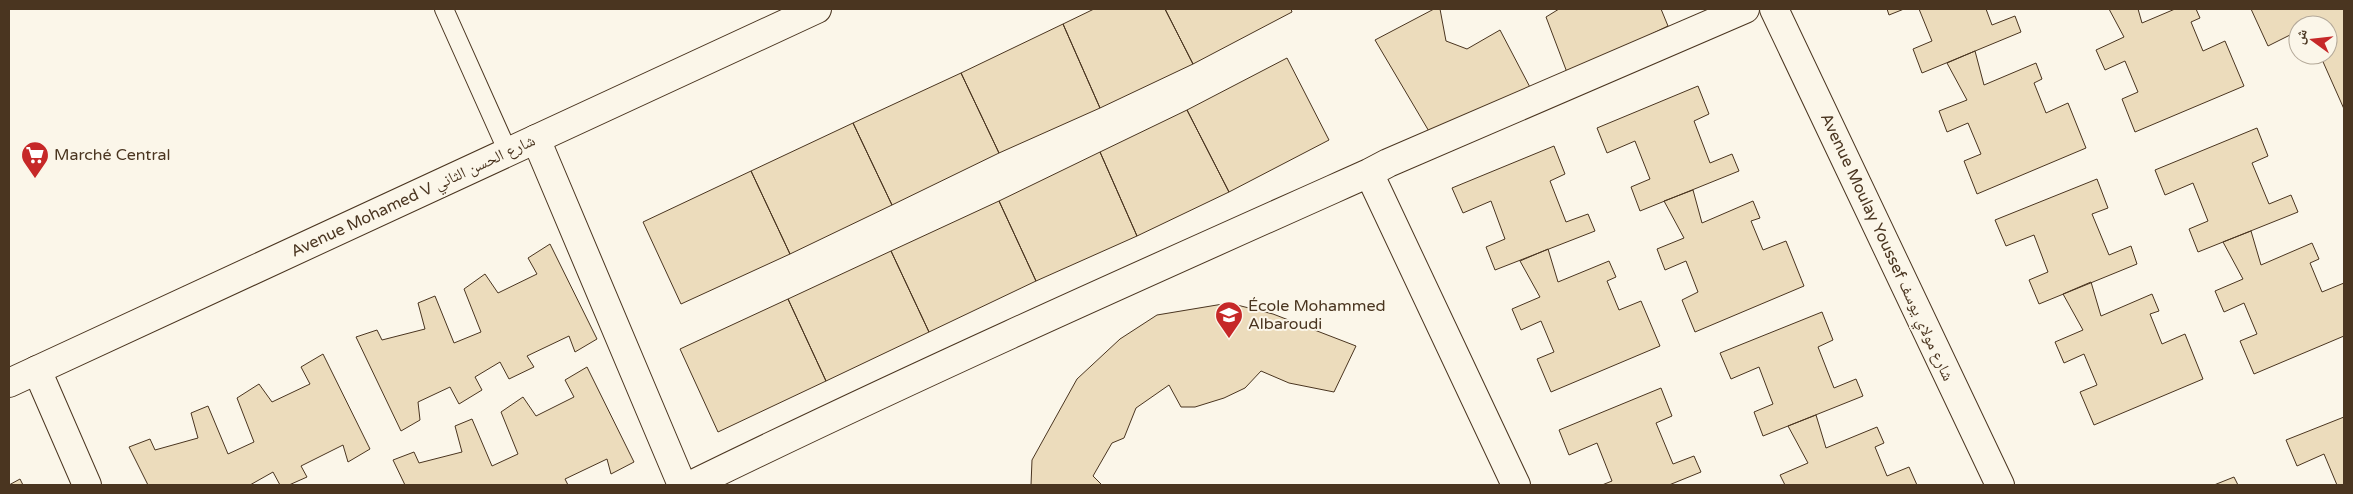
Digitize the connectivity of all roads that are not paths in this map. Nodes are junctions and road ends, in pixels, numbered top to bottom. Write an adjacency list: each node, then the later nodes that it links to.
1 (444, 9): 7 (lane)
2 (817, 9): 5 (street, Avenue Mohamed V شارع الحسن الثاني)
3 (1745, 9): 8 (street)
4 (1774, 9): 15 (street, Avenue Moulay Youssef شارع مولاي يوسف)
5 (785, 16): 6 (street, Avenue Mohamed V شارع الحسن الثاني)
6 (536, 139): 7 (street, Avenue Mohamed V شارع الحسن الثاني); 12 (street)
7 (508, 152): 9 (street, Avenue Mohamed V شارع الحسن الثاني)
8 (1369, 173): 13 (street); 14 (street)
9 (37, 370): 10 (street, Avenue Mohamed V شارع الحسن الثاني); 11 (street)
10 (9, 383)
11 (86, 485)
12 (682, 485)
13 (691, 485)
14 (1516, 485)
15 (2000, 485)

